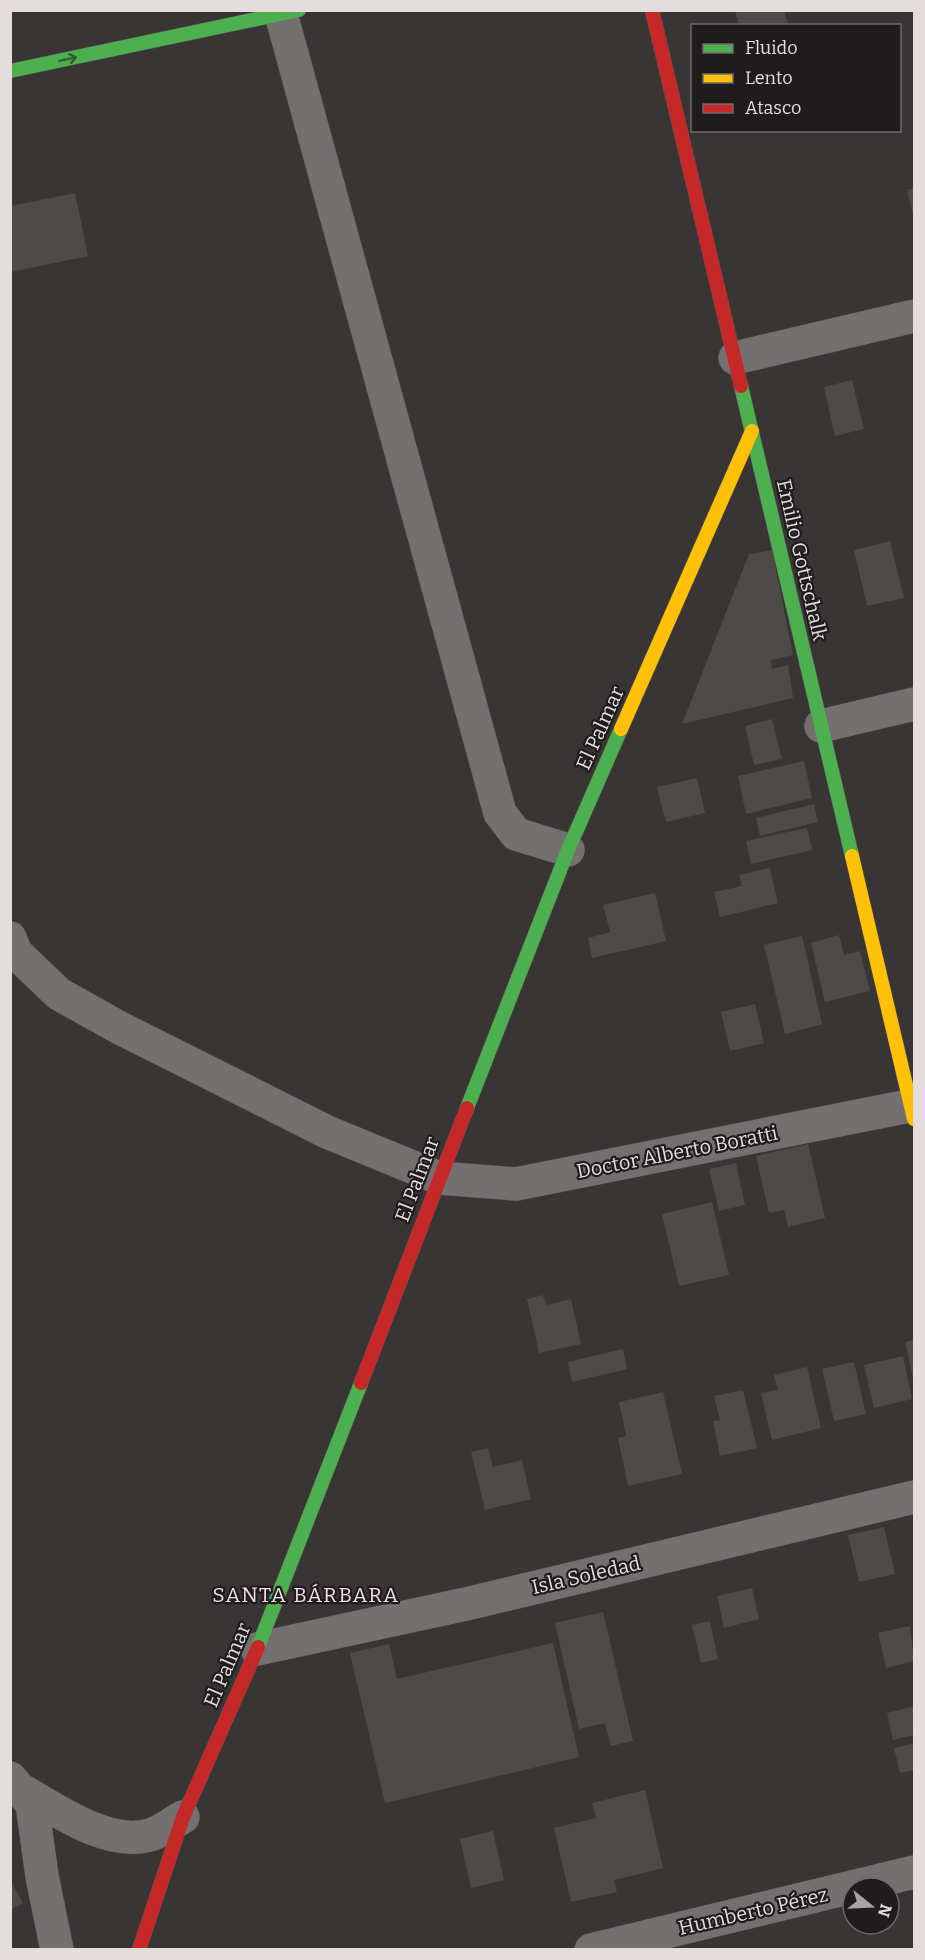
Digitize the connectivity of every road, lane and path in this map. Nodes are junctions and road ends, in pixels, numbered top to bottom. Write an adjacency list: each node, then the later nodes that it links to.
1 (652, 10): 5 (street, Emilio Gottschalk)
2 (290, 12): 3 (street, one-way to 2); 9 (street)
3 (10, 71)
4 (915, 316): 5 (street)
5 (735, 358): 6 (street, Emilio Gottschalk)
6 (752, 431): 8 (street, Emilio Gottschalk); 9 (street, El Palmar)
7 (915, 704): 8 (street)
8 (821, 726): 11 (street, Emilio Gottschalk)
9 (568, 850): 12 (street, El Palmar)
10 (10, 938): 12 (street, Doctor Alberto Boratti)
11 (913, 1110): 12 (street, Doctor Alberto Boratti)
12 (439, 1178): 14 (street, El Palmar)
13 (915, 1497): 14 (street, Isla Soledad)
14 (256, 1649): 16 (street, El Palmar)
15 (18, 1785): 16 (street); 18 (street)
16 (183, 1818): 19 (street, El Palmar)
17 (915, 1872): 20 (street, Humberto Pérez)
18 (57, 1950)
19 (139, 1950)
20 (591, 1950)

